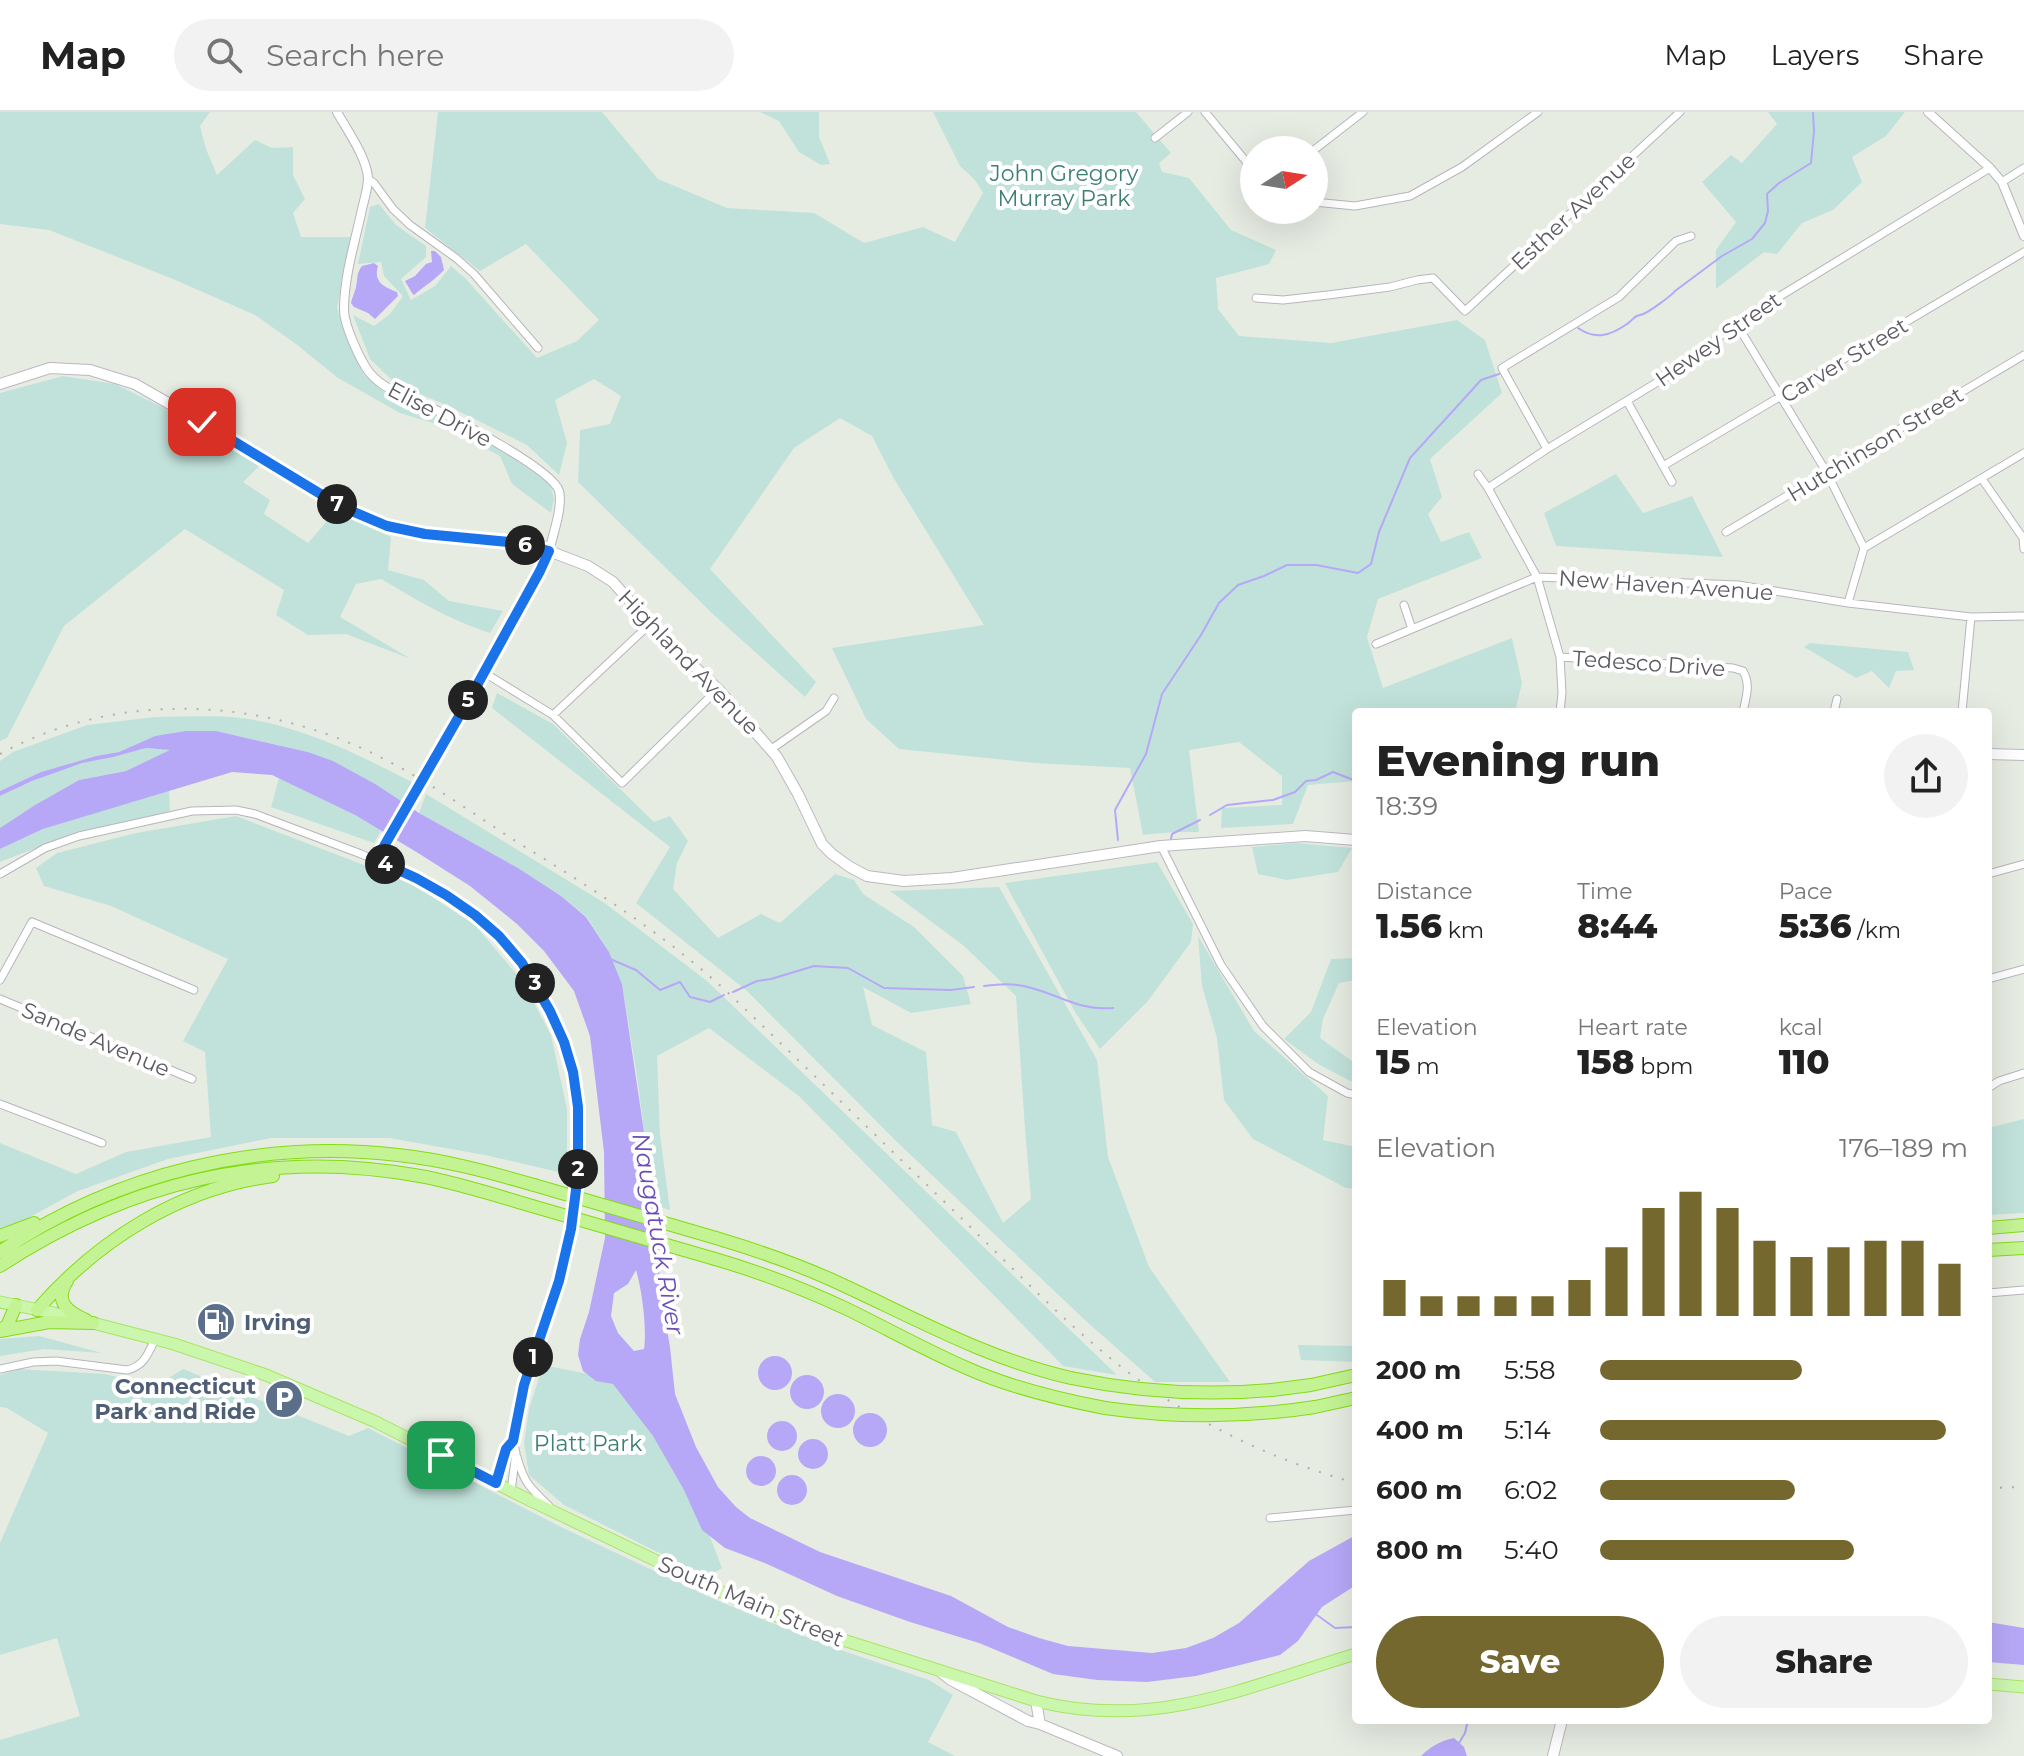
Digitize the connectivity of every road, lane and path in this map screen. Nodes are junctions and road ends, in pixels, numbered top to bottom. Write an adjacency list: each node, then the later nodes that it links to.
1 (337, 112): 13 (street)
2 (1188, 112): 8 (street)
3 (1205, 112): 10 (street)
4 (1363, 112): 9 (street)
5 (1537, 112): 15 (street)
6 (1680, 112): 19 (street, Esther Avenue)
7 (1928, 112): 11 (street)
8 (1155, 138)
9 (1328, 139)
10 (1240, 154)
11 (1990, 168): 14 (street); 20 (street, Hewey Street)
12 (2024, 168): 14 (street)
13 (368, 179): 21 (street); 38 (street, Elise Drive)
14 (2002, 182): 17 (street)
15 (1328, 203)
16 (1691, 236): 26 (street)
17 (2024, 236)
18 (2024, 252): 24 (street, Carver Street)
19 (1256, 298)
20 (1736, 323): 24 (street); 25 (street, Hewey Street)
21 (538, 348)
22 (2024, 355): 29 (street, Hutchinson Street)
23 (0, 384): 38 (main road, Highland Avenue)
24 (1781, 398): 28 (street, Carver Street); 29 (street)
25 (1627, 401): 26 (street, Hewey Street); 28 (street)
26 (1547, 449): 33 (street, Hewey Street)
27 (2024, 453): 31 (street)
28 (1663, 466): 32 (street)
29 (1827, 473): 34 (street, Hutchinson Street); 36 (street)
30 (1478, 474): 33 (street)
31 (1982, 479): 35 (street); 36 (street)
32 (1672, 482)
33 (1488, 488): 39 (street)
34 (1726, 532)
35 (2024, 538): 37 (street)
36 (1864, 548): 40 (street)
37 (2024, 549)
38 (549, 551): 44 (main road, Highland Avenue); 48 (street)
39 (1537, 577): 40 (street, New Haven Avenue); 45 (street, New Haven Avenue); 47 (street)
40 (1848, 603): 43 (street, New Haven Avenue)
41 (1404, 605): 45 (street)
42 (2024, 616): 43 (street, New Haven Avenue)
43 (1971, 617): 55 (street)
44 (650, 624): 49 (main road, Highland Avenue); 56 (street)
45 (1412, 629): 46 (street, New Haven Avenue)
46 (1376, 644)
47 (1560, 657): 52 (street); 53 (street, Tedesco Drive)
48 (483, 672): 56 (street); 62 (street)
49 (718, 689): 56 (street); 57 (main road, Highland Avenue)
50 (834, 698): 57 (street)
51 (1837, 699): 54 (street)
52 (1560, 708)
53 (1744, 708)
54 (1835, 708)
55 (1962, 708)
56 (553, 715)
57 (770, 750): 61 (main road, Highland Avenue)
58 (1992, 754): 59 (main road)
59 (2024, 755)
60 (1352, 840): 61 (main road, Highland Avenue)
61 (1161, 846): 74 (street)
62 (376, 860): 65 (street); 98 (street)
63 (2024, 864): 64 (street)
64 (1992, 873)
65 (0, 874)
66 (2024, 969): 67 (street)
67 (1992, 978)
68 (0, 980): 69 (street)
69 (194, 990)
70 (0, 999): 72 (street, Sande Avenue)
71 (2024, 1073): 73 (street)
72 (192, 1079)
73 (1992, 1085)
74 (1352, 1094)
75 (0, 1104): 76 (street)
76 (102, 1143)
77 (400, 1173): 85 (highway); 86 (highway); 97 (highway, bridge)
78 (118, 1190): 81 (highway); 84 (highway); 96 (highway, bridge)
79 (2024, 1225): 80 (highway)
80 (1992, 1228)
81 (0, 1236)
82 (2024, 1248): 83 (highway)
83 (1992, 1250)
84 (0, 1252)
85 (0, 1266)
86 (76, 1270): 91 (highway); 92 (highway)
87 (2024, 1290): 88 (street)
88 (1992, 1293)
89 (0, 1303): 90 (main road, South Main Street)
90 (16, 1305): 91 (main road, South Main Street); 93 (highway)
91 (37, 1310): 92 (main road, South Main Street)
92 (93, 1323): 93 (highway); 94 (main road, South Main Street)
93 (0, 1330)
94 (155, 1339): 95 (street); 100 (main road, South Main Street)
95 (0, 1369)
96 (1352, 1376)
97 (1352, 1399)
98 (513, 1441): 99 (street); 100 (street)
99 (516, 1453): 101 (street); 103 (street)
100 (496, 1483): 101 (main road, South Main Street)
101 (511, 1491): 103 (main road, South Main Street)
102 (1352, 1510): 104 (street)
103 (552, 1511): 106 (main road, South Main Street)
104 (1270, 1518)
105 (1352, 1655): 109 (main road, South Main Street)
106 (942, 1673): 109 (main road, South Main Street); 110 (main road)
107 (1992, 1684): 108 (main road)
108 (2024, 1687)
109 (1036, 1701): 110 (main road)
110 (1040, 1724): 112 (main road)
111 (1561, 1724): 113 (main road)
112 (1117, 1756)
113 (1553, 1756)

